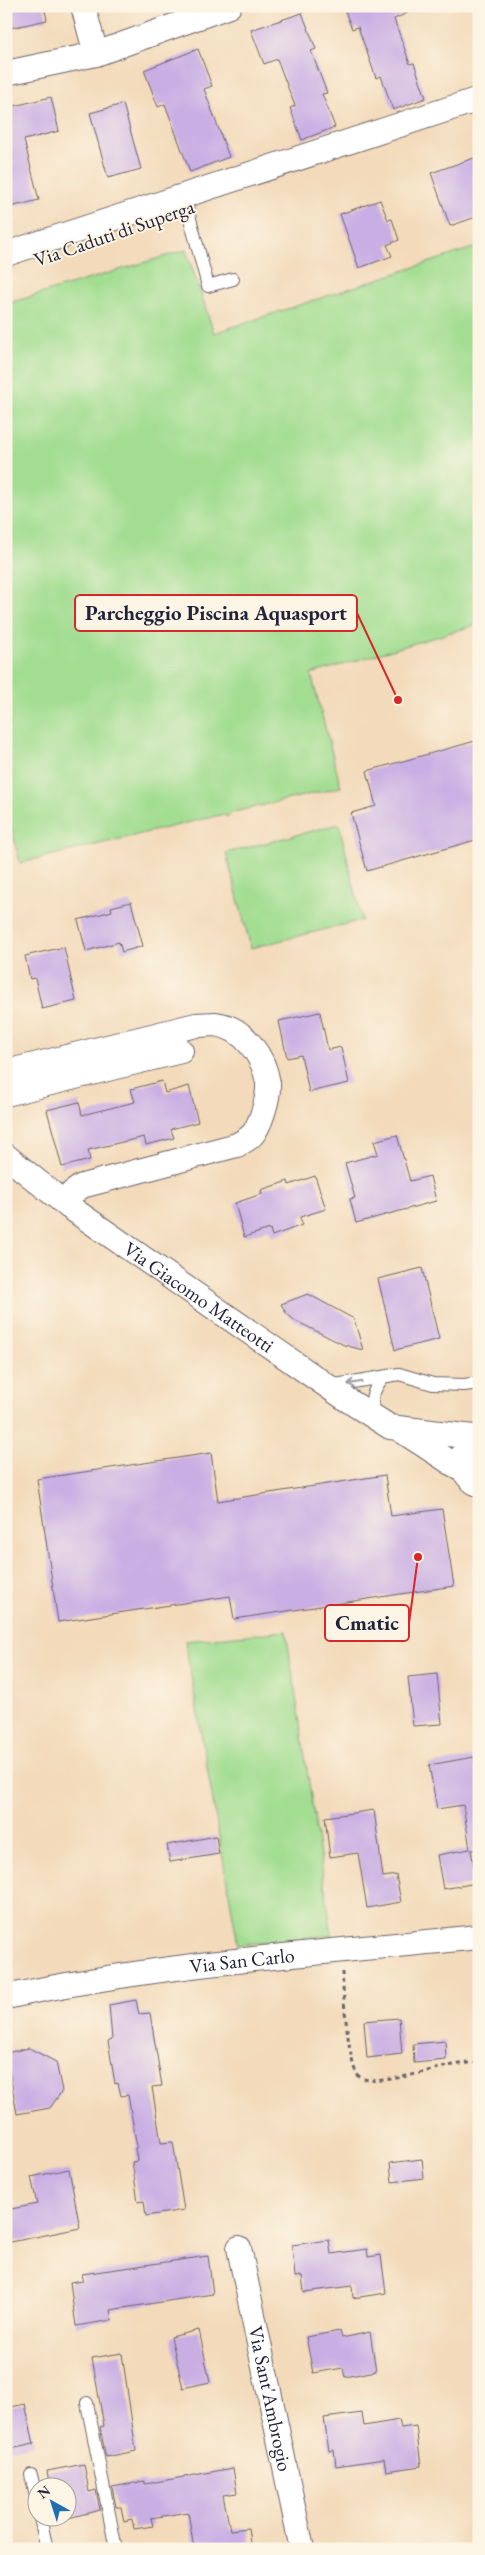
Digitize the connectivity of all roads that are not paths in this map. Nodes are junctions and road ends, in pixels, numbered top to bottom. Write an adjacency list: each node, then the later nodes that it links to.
1 (83, 6): 3 (street)
2 (229, 6): 3 (street)
3 (96, 54): 4 (street)
4 (6, 73)
5 (479, 99): 6 (street, Via Caduti di Superga)
6 (186, 204): 7 (street, Via Caduti di Superga); 8 (street, Via Caduti di Superga); 9 (lane)
7 (6, 254)
8 (6, 271)
9 (233, 279)
10 (181, 1051): 12 (street)
11 (6, 1072): 14 (street)
12 (6, 1094)
13 (6, 1156): 14 (street, Via Giacomo Matteotti)
14 (68, 1206): 17 (street, Via Giacomo Matteotti)
15 (382, 1378): 16 (lane); 17 (lane, one-way to 17); 18 (lane)
16 (479, 1383)
17 (327, 1387): 18 (street, Via Giacomo Matteotti)
18 (387, 1424): 19 (street, Via Giacomo Matteotti); 20 (street, Via Giacomo Matteotti)
19 (476, 1435): 20 (street)
20 (471, 1478)
21 (479, 1937): 22 (street, Via San Carlo)
22 (6, 1997)
23 (239, 2248): 30 (street, Via Sant'Ambrogio)
24 (87, 2403): 29 (lane)
25 (31, 2475): 26 (lane)
26 (32, 2478)
27 (42, 2528): 28 (lane)
28 (47, 2549)
29 (116, 2549)
30 (302, 2549)

